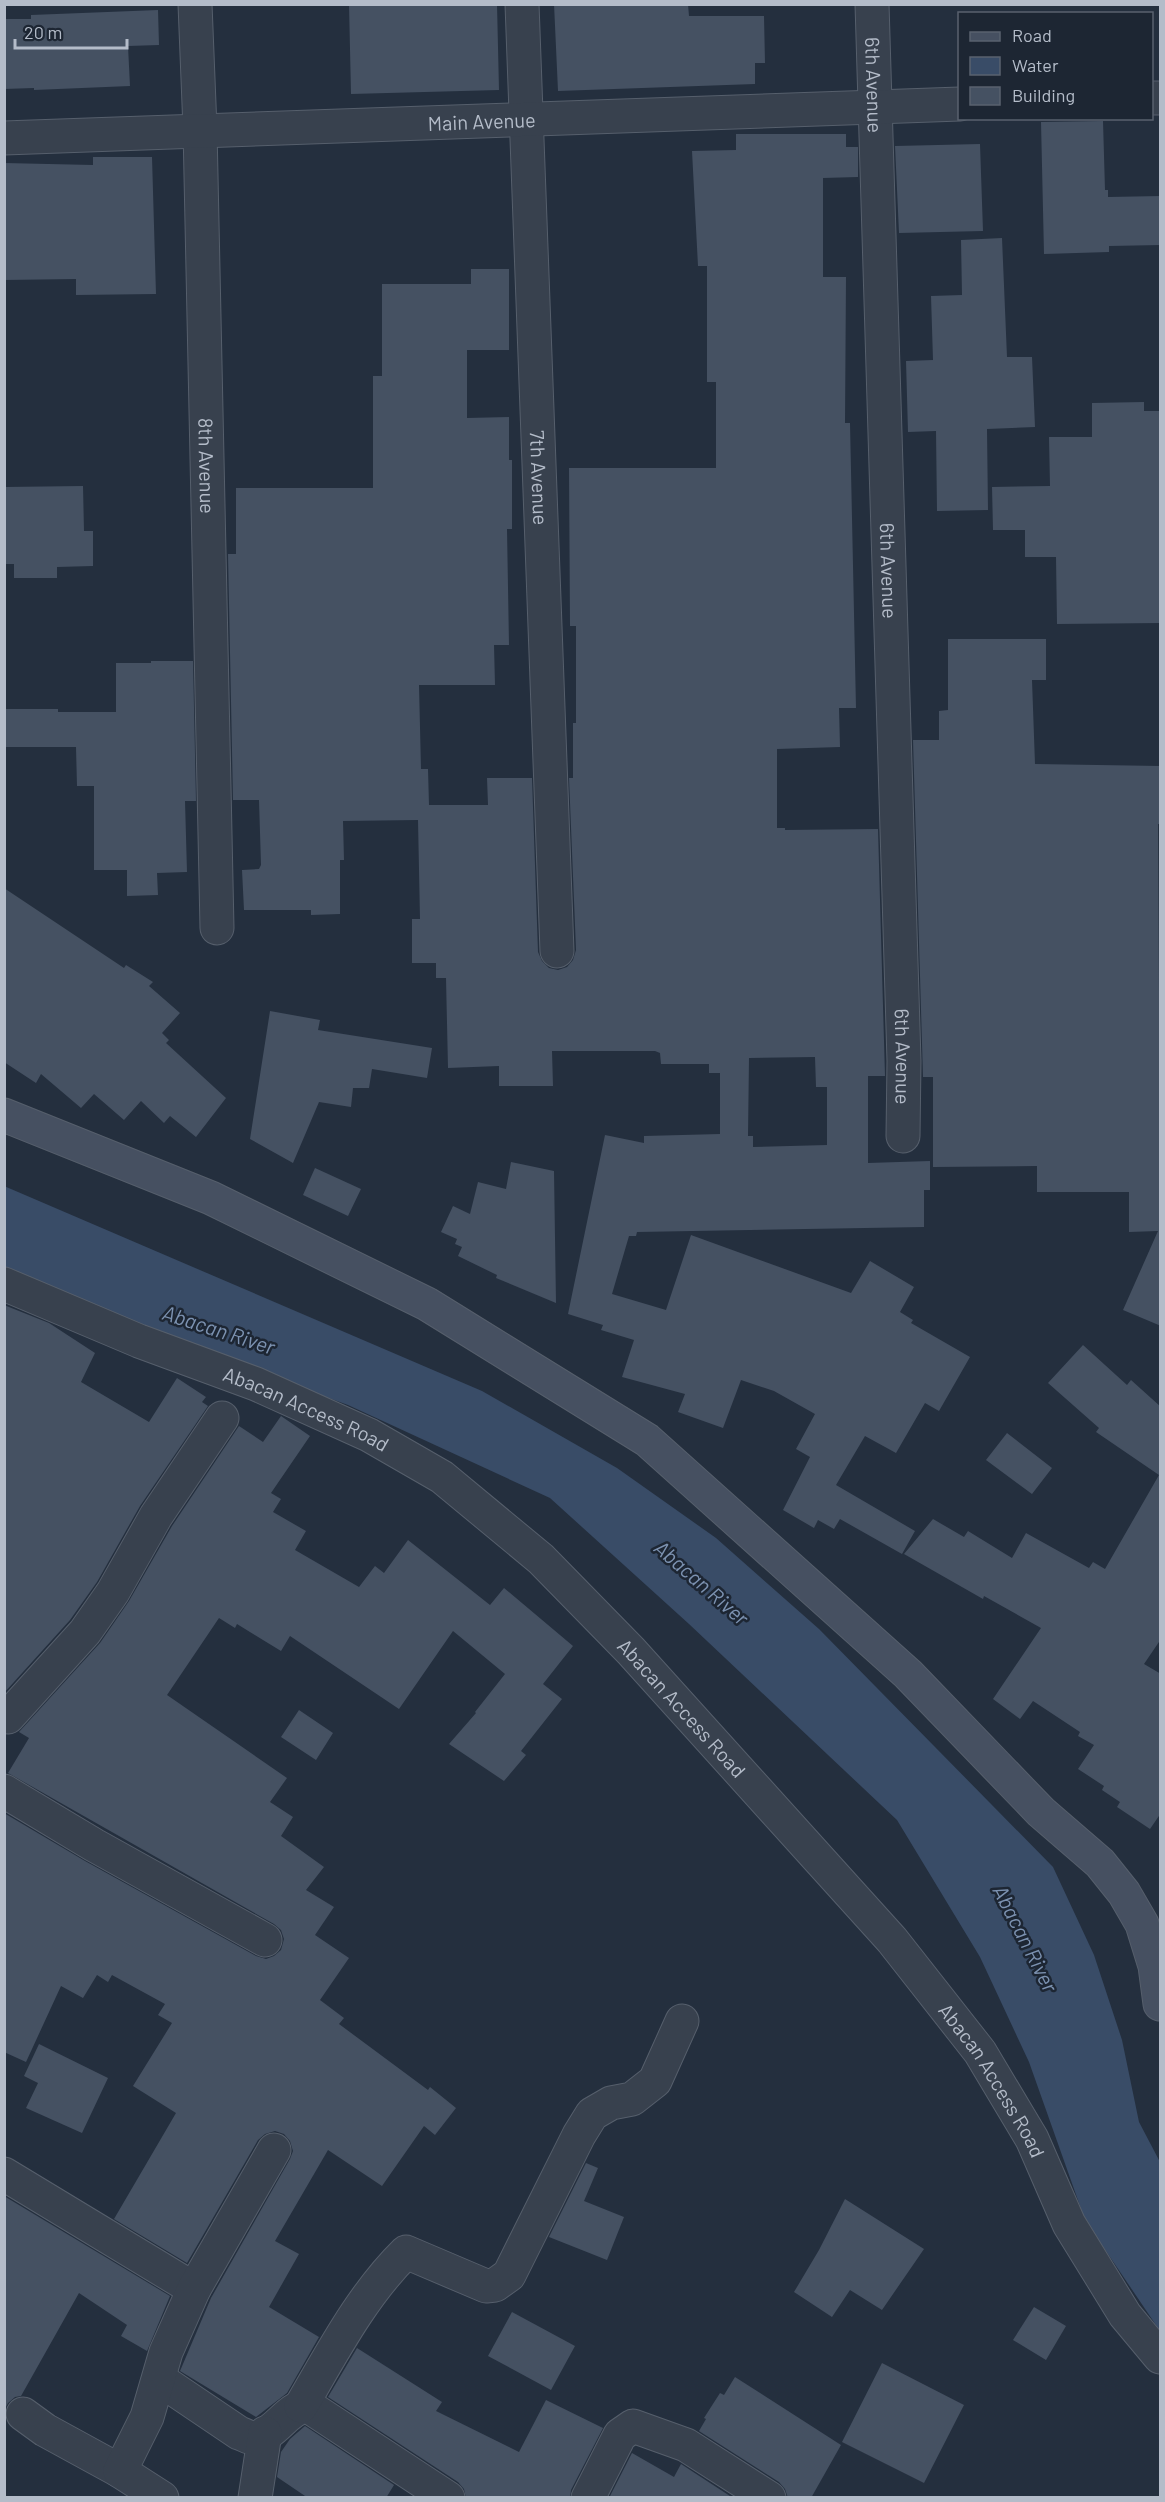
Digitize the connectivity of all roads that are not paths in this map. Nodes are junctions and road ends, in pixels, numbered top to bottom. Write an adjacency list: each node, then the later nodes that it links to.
1 (195, 4): 7 (street, 8th Avenue)
2 (522, 4): 6 (street, 7th Avenue)
3 (872, 4): 5 (street, 6th Avenue)
4 (958, 104): 5 (street, Main Avenue)
5 (876, 106): 6 (street, Main Avenue); 12 (street, 6th Avenue)
6 (525, 120): 7 (street, Main Avenue); 10 (street, 7th Avenue)
7 (200, 129): 8 (street, Main Avenue); 9 (street, 8th Avenue)
8 (4, 138)
9 (218, 928)
10 (557, 951)
11 (4, 1114): 18 (street)
12 (903, 1136)
13 (4, 1284): 23 (street, Abacan Access Road)
14 (222, 1418): 15 (street)
15 (6, 1725)
16 (4, 1791): 17 (street)
17 (265, 1940)
18 (1161, 2004)
19 (682, 2021): 25 (street)
20 (274, 2150): 22 (street)
21 (4, 2174): 22 (street)
22 (194, 2289): 24 (street)
23 (1161, 2357)
24 (159, 2379): 27 (street); 28 (street)
25 (301, 2406): 27 (street); 31 (street)
26 (23, 2414): 28 (street)
27 (265, 2433): 30 (street)
28 (120, 2471): 29 (street)
29 (162, 2498)
30 (255, 2498)
31 (448, 2498)
32 (588, 2498): 33 (street)
33 (769, 2498)

